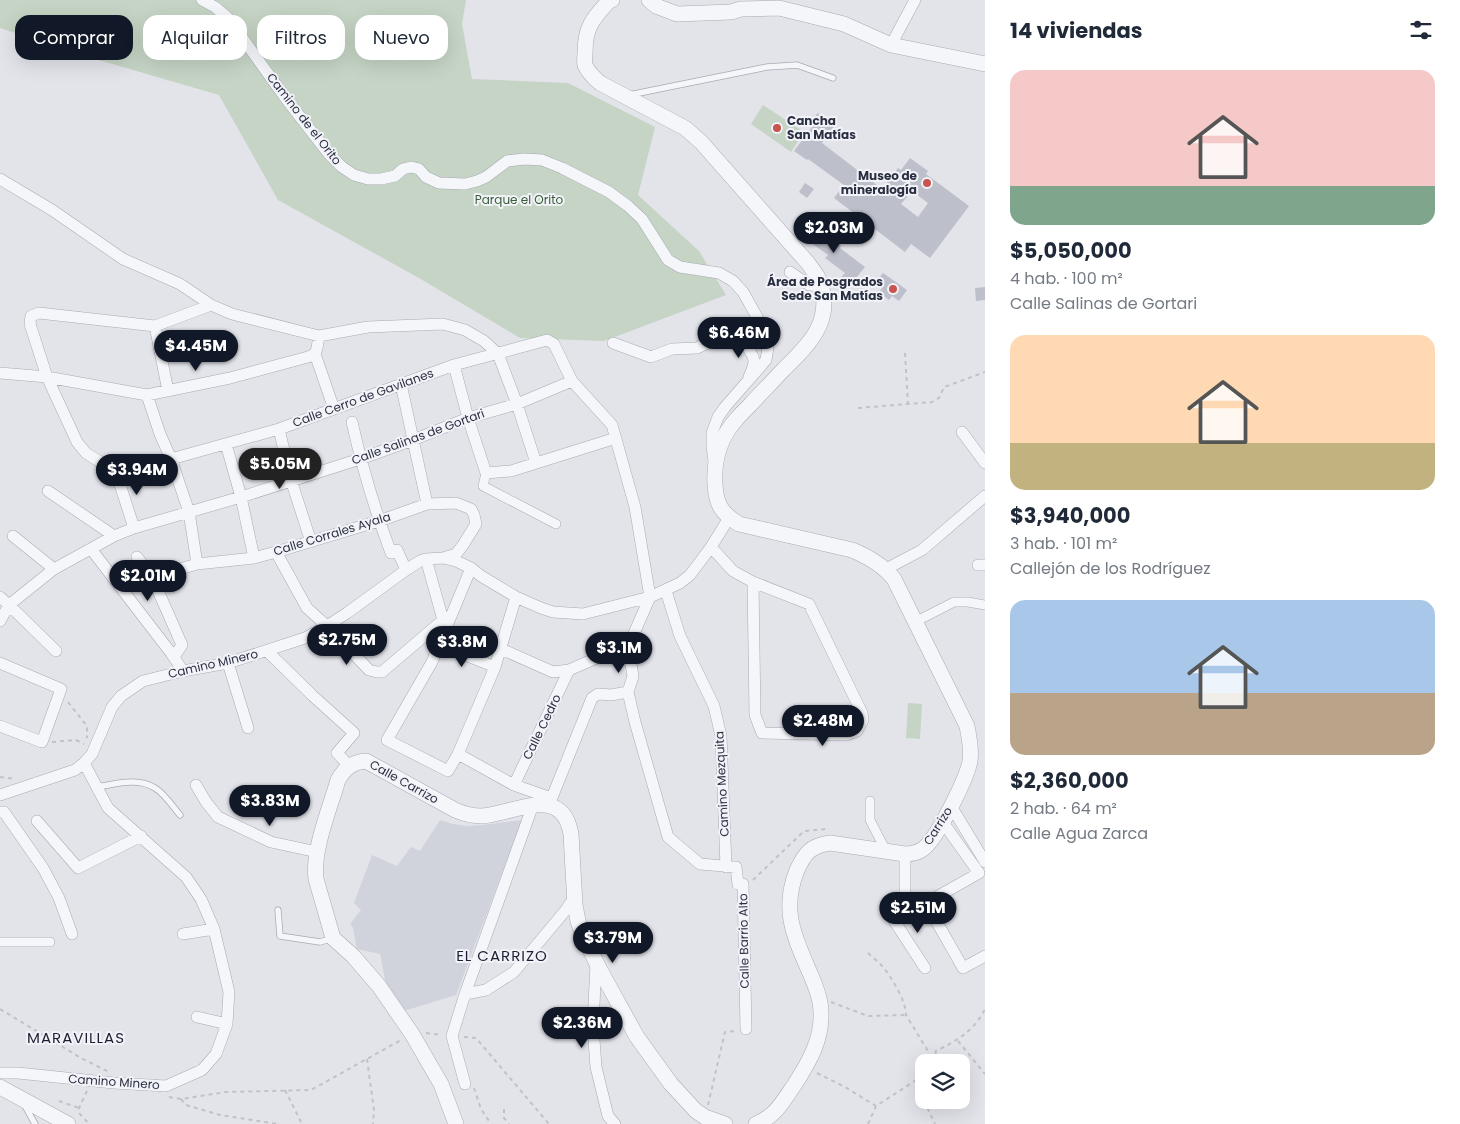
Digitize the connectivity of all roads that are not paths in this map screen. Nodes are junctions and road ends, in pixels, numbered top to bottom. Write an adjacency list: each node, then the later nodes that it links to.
1 (202, 0): 22 (street, Camino de el Orito)
2 (612, 0): 8 (street)
3 (648, 0): 5 (street)
4 (914, 0): 5 (street)
5 (891, 45): 6 (street)
6 (985, 64)
7 (833, 78): 8 (lane)
8 (625, 96): 11 (street)
9 (0, 179): 12 (street)
10 (790, 272): 11 (street)
11 (822, 286): 39 (street)
12 (211, 305): 13 (street); 14 (street)
13 (155, 326): 20 (street); 24 (street)
14 (319, 336): 16 (street); 17 (street)
15 (613, 343): 22 (street)
16 (315, 354): 24 (street); 27 (street)
17 (498, 354): 18 (street, Calle Cerro de Gavilanes); 21 (street, Calle Cerro de Gavilanes); 26 (street)
18 (454, 365): 23 (street, Calle Cerro de Gavilanes); 28 (street)
19 (0, 373): 20 (street)
20 (47, 377): 25 (street); 50 (street)
21 (572, 381): 26 (street, Calle Salinas de Gortari); 32 (street)
22 (746, 383): 39 (street, Camino de el Orito)
23 (402, 384): 27 (street, Calle Cerro de Gavilanes); 33 (street)
24 (168, 391): 25 (street)
25 (147, 395): 36 (street)
26 (517, 404): 28 (street, Calle Salinas de Gortari); 37 (street)
27 (334, 409): 30 (street, Calle Cerro de Gavilanes)
28 (468, 418): 33 (street, Calle Salinas de Gortari); 40 (street)
29 (352, 422): 35 (street)
30 (279, 429): 34 (street, Calle Cerro de Gavilanes); 41 (street)
31 (962, 432): 38 (street)
32 (616, 438): 37 (street); 70 (street)
33 (413, 440): 35 (street, Calle Salinas de Gortari); 45 (street)
34 (226, 444): 36 (street, Calle Cerro de Gavilanes); 44 (street)
35 (360, 458): 41 (street, Calle Salinas de Gortari); 48 (street)
36 (171, 459): 46 (street)
37 (536, 463): 40 (street)
38 (985, 463)
39 (715, 466): 47 (street)
40 (486, 473): 49 (street)
41 (291, 480): 44 (street, Calle Salinas de Gortari); 53 (street)
42 (48, 491): 52 (street)
43 (985, 496): 64 (street)
44 (241, 497): 46 (street, Calle Salinas de Gortari); 58 (street)
45 (427, 504): 48 (street, Calle Corrales Ayala); 59 (street, Calle Corrales Ayala)
46 (189, 512): 50 (street, Calle Salinas de Gortari); 61 (street)
47 (729, 518): 54 (street, Camino Minero); 64 (street, Carrizo)
48 (378, 520): 53 (street, Calle Corrales Ayala); 65 (street)
49 (556, 524)
50 (134, 528): 52 (street, Calle Salinas de Gortari)
51 (13, 536): 63 (street)
52 (114, 536): 55 (street, Calle Salinas de Gortari)
53 (311, 542): 56 (street, Calle Corrales Ayala)
54 (711, 547): 67 (street); 68 (street, Camino Minero)
55 (91, 549): 63 (street, Calle Salinas de Gortari); 81 (street)
56 (276, 552): 58 (street, Calle Corrales Ayala); 75 (street)
57 (137, 557): 66 (street)
58 (254, 558): 61 (street, Calle Corrales Ayala)
59 (443, 558): 60 (street, Camino Minero); 62 (street, Camino Minero)
60 (426, 559): 65 (street, Camino Minero); 75 (street)
61 (197, 564): 66 (street, Calle Corrales Ayala)
62 (471, 568): 69 (street, Camino Minero); 76 (street)
63 (54, 569): 71 (street, Calle Salinas de Gortari)
64 (886, 569): 74 (street, Carrizo)
65 (406, 570): 75 (street, Camino Minero)
66 (152, 577): 81 (street)
67 (753, 582): 67 (street)
68 (666, 591): 70 (street, Camino Minero); 110 (street, Camino Mezquita)
69 (516, 597): 70 (street, Camino Minero); 78 (street)
70 (650, 597): 77 (street)
71 (4, 601): 73 (street, Calle Salinas de Gortari); 79 (street)
72 (985, 605): 74 (street)
73 (0, 620)
74 (915, 622): 100 (street, Carrizo)
75 (327, 626): 80 (street, Camino Minero)
76 (438, 644): 84 (street); 90 (street)
77 (628, 647): 85 (street); 87 (street)
78 (501, 649): 84 (street); 85 (street)
79 (56, 651)
80 (267, 651): 83 (street, Camino Minero); 92 (street)
81 (174, 658): 86 (street)
82 (0, 663): 88 (street)
83 (228, 663): 86 (street, Camino Minero); 89 (street)
84 (495, 667): 90 (street)
85 (569, 670): 94 (street, Calle Cedro)
86 (183, 671): 91 (street, Camino Minero)
87 (628, 692): 98 (street); 110 (street)
88 (0, 726)
89 (248, 728)
90 (458, 754): 94 (street)
91 (84, 763): 95 (street, Camino Minero); 96 (street, Camino Minero)
92 (348, 766): 99 (street, Calle Carrizo); 107 (street)
93 (196, 785): 107 (street)
94 (514, 785): 98 (street)
95 (96, 787): 102 (lane); 105 (street, Camino Minero)
96 (0, 795)
97 (870, 801): 106 (street)
98 (550, 802): 99 (street, Calle Carrizo); 111 (street)
99 (533, 805): 122 (street)
100 (951, 806): 104 (street, Carrizo); 109 (street)
101 (0, 812): 114 (street)
102 (180, 815)
103 (37, 820): 105 (street)
104 (942, 821): 108 (street, Carrizo); 119 (street)
105 (141, 836): 113 (street, Camino Minero)
106 (886, 851): 108 (street); 135 (street)
107 (317, 852): 116 (street)
108 (905, 854): 121 (street)
109 (985, 862)
110 (726, 867): 125 (street, Calle Barrio Alto)
111 (574, 898): 120 (street); 122 (street)
112 (278, 910): 116 (lane)
113 (214, 929): 115 (street); 124 (street, Camino Minero)
114 (72, 934)
115 (183, 934)
116 (333, 938): 132 (street)
117 (50, 942): 118 (street)
118 (3, 943)
119 (985, 956)
120 (596, 963): 133 (street); 134 (street)
121 (925, 968)
122 (465, 994): 127 (street)
123 (197, 1017): 124 (street)
124 (227, 1024): 126 (street, Camino Minero)
125 (746, 1029)
126 (0, 1073)
127 (470, 1086)
128 (0, 1087): 129 (street)
129 (20, 1098): 130 (lane); 131 (street)
130 (36, 1124)
131 (68, 1124)
132 (456, 1124)
133 (615, 1124)
134 (725, 1124)
135 (756, 1124)

